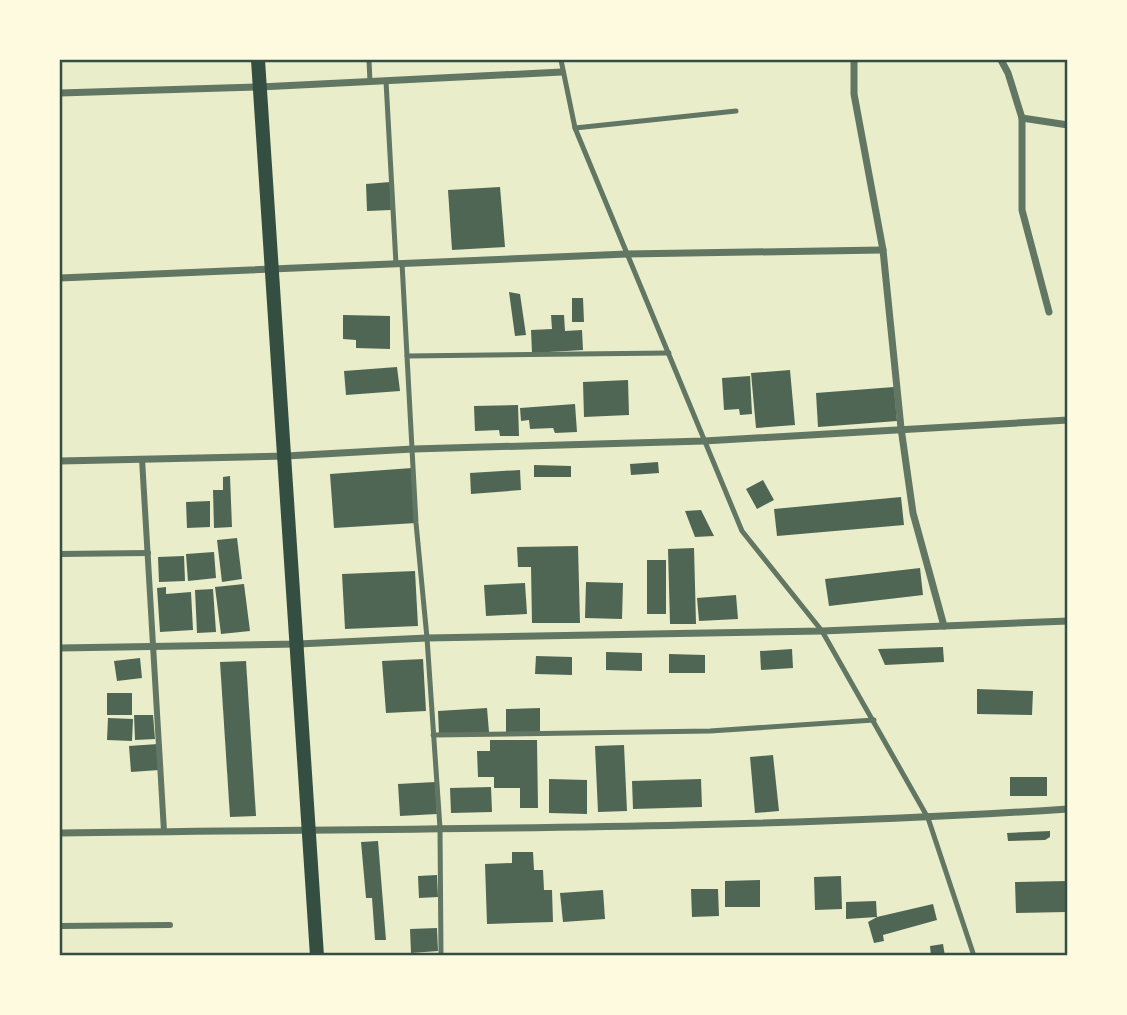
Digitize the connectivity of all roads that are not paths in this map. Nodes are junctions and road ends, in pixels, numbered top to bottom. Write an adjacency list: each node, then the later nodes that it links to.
1 (258, 60): 9 (main road)
2 (369, 60): 8 (lane)
3 (561, 60): 6 (lane)
4 (854, 60): 15 (street)
5 (1001, 60): 12 (street)
6 (562, 72): 7 (street); 14 (lane)
7 (386, 81): 8 (street); 17 (lane)
8 (370, 82): 9 (street)
9 (260, 87): 10 (street); 18 (main road)
10 (60, 93)
11 (736, 111): 14 (lane)
12 (1022, 118): 13 (street); 20 (street)
13 (1068, 125)
14 (575, 128): 16 (lane)
15 (883, 250): 16 (street); 24 (street)
16 (626, 254): 17 (street); 21 (lane)
17 (399, 264): 18 (street); 22 (lane)
18 (273, 269): 19 (street); 27 (main road)
19 (60, 278)
20 (1049, 312)
21 (669, 353): 22 (lane); 25 (lane)
22 (407, 356): 26 (lane)
23 (1068, 420): 24 (street)
24 (901, 428): 25 (street); 33 (street)
25 (704, 442): 26 (street); 34 (lane)
26 (413, 449): 27 (street); 35 (lane)
27 (286, 456): 28 (street); 36 (main road)
28 (142, 460): 29 (street); 30 (street)
29 (60, 461)
30 (148, 553): 31 (street); 37 (street)
31 (60, 554)
32 (1068, 621): 33 (street)
33 (944, 626): 34 (street)
34 (822, 631): 35 (street); 39 (lane)
35 (427, 638): 36 (street); 40 (lane)
36 (298, 644): 37 (street); 44 (main road)
37 (153, 646): 38 (street); 45 (street)
38 (60, 648)
39 (874, 720): 40 (lane); 42 (lane)
40 (433, 735): 43 (lane)
41 (1068, 809): 42 (street)
42 (928, 818): 43 (street); 51 (lane)
43 (440, 828): 44 (street); 50 (lane)
44 (309, 829): 45 (street); 49 (main road)
45 (164, 831): 46 (street)
46 (60, 833)
47 (170, 925): 48 (street)
48 (60, 926)
49 (317, 956)
50 (441, 956)
51 (974, 956)

